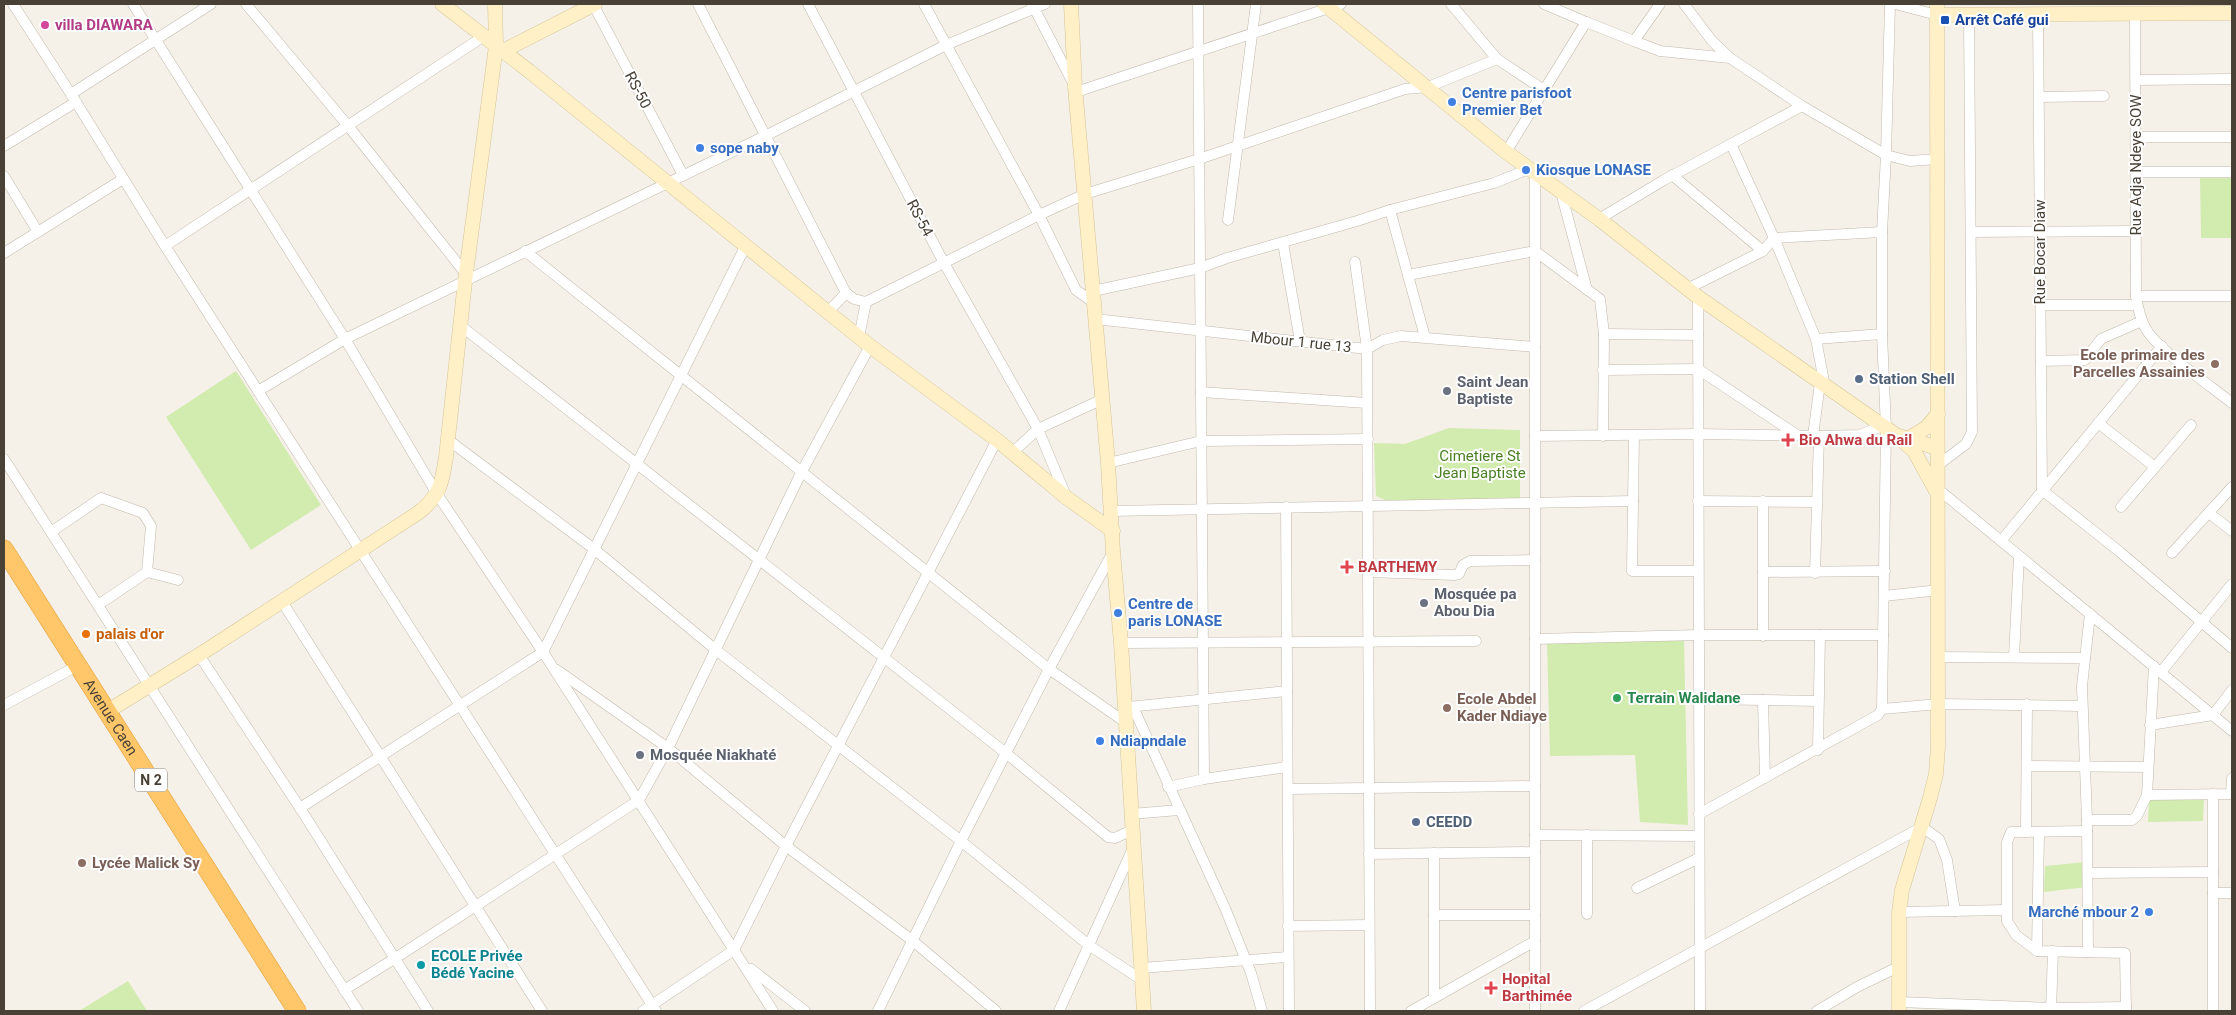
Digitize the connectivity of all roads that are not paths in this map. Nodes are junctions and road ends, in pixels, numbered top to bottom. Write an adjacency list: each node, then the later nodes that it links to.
1 (13, 4): 47 (street)
2 (133, 4): 32 (street)
3 (212, 4): 32 (street)
4 (246, 4): 49 (street)
5 (442, 4): 31 (street)
6 (495, 4): 35 (street)
7 (594, 4): 35 (street); 63 (street, RS-50)
8 (698, 4): 50 (street)
9 (808, 4): 44 (street, RS-54)
10 (924, 4): 34 (street)
11 (1045, 4): 22 (street)
12 (1071, 4): 42 (street)
13 (1198, 4): 36 (street)
14 (1256, 4): 30 (street)
15 (1451, 4): 37 (street)
16 (1544, 4): 29 (street)
17 (1660, 4): 33 (street)
18 (1684, 4): 38 (street)
19 (1890, 4): 57 (street)
20 (1895, 4): 23 (street)
21 (1331, 5): 30 (street); 41 (street)
22 (1033, 6): 34 (street); 42 (street)
23 (1937, 9): 26 (street); 59 (street)
24 (2170, 9): 25 (street); 27 (street)
25 (2232, 13)
26 (1969, 14): 28 (street); 79 (street)
27 (2135, 14): 28 (street); 40 (street, Rue Adja Ndeye SOW)
28 (2038, 15): 46 (street, Rue Bocar Diaw)
29 (1586, 22): 33 (street); 43 (street)
30 (1252, 33): 36 (street); 55 (street)
31 (484, 36): 35 (street); 49 (street)
32 (156, 40): 47 (street); 68 (street)
33 (1634, 41): 38 (street)
34 (946, 46): 44 (street); 72 (street)
35 (499, 48): 67 (street); 92 (street)
36 (1198, 51): 42 (street); 58 (street)
37 (1497, 58): 41 (street); 43 (street)
38 (1730, 58): 48 (street)
39 (2232, 79): 40 (street)
40 (2136, 80): 52 (street, Rue Adja Ndeye SOW)
41 (1428, 87): 55 (street); 56 (street)
42 (1075, 89): 70 (street)
43 (1544, 90): 56 (street)
44 (854, 92): 50 (street); 89 (street, RS-54)
45 (2104, 96): 46 (street)
46 (2039, 97): 75 (street, Rue Bocar Diaw)
47 (74, 98): 54 (street); 66 (street)
48 (1802, 106): 53 (street); 57 (street)
49 (349, 127): 68 (street); 92 (street)
50 (765, 136): 63 (street); 94 (street)
51 (2232, 136): 52 (street)
52 (2136, 138): 61 (street, Rue Adja Ndeye SOW)
53 (1732, 144): 64 (street); 80 (street)
54 (4, 146)
55 (1237, 146): 58 (street); 74 (street)
56 (1506, 152): 60 (street)
57 (1886, 154): 59 (street); 78 (street)
58 (1199, 158): 70 (street); 90 (street)
59 (1937, 159): 127 (street)
60 (1532, 172): 69 (street); 71 (street); 85 (street)
61 (2136, 172): 62 (street); 76 (street, Rue Adja Ndeye SOW)
62 (2232, 172)
63 (683, 175): 67 (street)
64 (1672, 175): 73 (street); 86 (street)
65 (4, 176): 77 (street)
66 (123, 179): 77 (street); 82 (street)
67 (665, 183): 83 (street); 84 (street)
68 (251, 189): 82 (street); 110 (street)
69 (1561, 192): 73 (street); 93 (street)
70 (1085, 194): 72 (street); 97 (street)
71 (1390, 210): 81 (street); 91 (street)
72 (1039, 215): 89 (street); 97 (street)
73 (1599, 219): 95 (street)
74 (1228, 220)
75 (2040, 231): 76 (street); 79 (street); 100 (street, Rue Bocar Diaw)
76 (2136, 231): 98 (street, Rue Adja Ndeye SOW)
77 (38, 232): 87 (street)
78 (1882, 232): 80 (street); 107 (street)
79 (1971, 232): 143 (street)
80 (1774, 238): 86 (street); 111 (street)
81 (1283, 243): 90 (street); 113 (street)
82 (165, 246): 122 (street)
83 (745, 246): 101 (street); 120 (street)
84 (525, 251): 92 (street); 120 (street)
85 (1535, 251): 91 (street); 93 (street); 115 (street)
86 (1763, 251): 95 (street)
87 (4, 252)
88 (1355, 262): 116 (street)
89 (944, 263): 99 (street); 130 (street, RS-54)
90 (1200, 268): 97 (street); 105 (street)
91 (1408, 275): 109 (street)
92 (466, 278): 104 (street); 110 (street)
93 (1587, 290): 106 (street)
94 (846, 293): 99 (street); 101 (street)
95 (1692, 293): 108 (street); 121 (street)
96 (2232, 296): 98 (street)
97 (1094, 297): 102 (street)
98 (2136, 300): 100 (street); 103 (street, Rue Adja Ndeye SOW)
99 (866, 302): 112 (street)
100 (2041, 305): 117 (street, Rue Bocar Diaw)
101 (828, 312): 112 (street)
102 (1095, 319): 105 (street, Mbour 1 rue 13); 124 (street)
103 (2141, 319): 114 (street); 117 (street)
104 (461, 326): 138 (street); 146 (street)
105 (1200, 330): 113 (street, Mbour 1 rue 13); 123 (street)
106 (1604, 334): 108 (street); 119 (street)
107 (1882, 334): 111 (street); 137 (street)
108 (1698, 335): 118 (street)
109 (1425, 337): 115 (street, Mbour 1 rue 13); 116 (street, Mbour 1 rue 13)
110 (345, 339): 122 (street); 152 (street)
111 (1816, 340): 121 (street)
112 (865, 341): 140 (street); 148 (street)
113 (1300, 341): 116 (street, Mbour 1 rue 13)
114 (2162, 346): 126 (street); 128 (street)
115 (1535, 347): 133 (street)
116 (1367, 349): 125 (street)
117 (2041, 361): 150 (street, Rue Bocar Diaw)
118 (1698, 369): 119 (street); 131 (street); 132 (street)
119 (1603, 370): 134 (street)
120 (681, 375): 146 (street); 148 (street)
121 (1823, 385): 136 (street); 137 (street)
122 (258, 391): 169 (street)
123 (1201, 392): 125 (street); 141 (street)
124 (1103, 399): 130 (street); 145 (street)
125 (1367, 402): 139 (street)
126 (2232, 403)
127 (1938, 414): 137 (street); 143 (street)
128 (2098, 423): 147 (street); 150 (street)
129 (2190, 425): 147 (street)
130 (1038, 429): 142 (street); 153 (street, RS-54)
131 (1698, 434): 132 (street); 135 (street); 155 (street)
132 (1798, 435): 136 (street)
133 (1535, 436): 134 (street); 157 (street)
134 (1603, 436): 135 (street)
135 (1634, 436): 154 (street)
136 (1816, 436): 137 (street); 158 (street)
137 (1898, 436): 143 (street); 151 (street); 178 (street)
138 (447, 439): 152 (street); 170 (street)
139 (1368, 439): 141 (street); 159 (street)
140 (997, 440): 142 (street); 183 (street)
141 (1201, 441): 145 (street); 162 (street)
142 (1013, 452): 153 (street)
143 (1937, 456): 151 (street)
144 (4, 458): 167 (street)
145 (1108, 463): 163 (street)
146 (636, 465): 170 (street); 175 (street)
147 (2155, 467): 161 (street)
148 (800, 473): 175 (street); 183 (street)
149 (2232, 487): 164 (street)
150 (2042, 490): 168 (street); 191 (street)
151 (1938, 491): 168 (street); 186 (street)
152 (437, 494): 169 (street); 204 (street)
153 (1067, 498): 165 (street)
154 (1633, 501): 157 (street); 177 (street)
155 (1698, 501): 156 (street); 177 (street)
156 (1763, 501): 158 (street); 181 (street)
157 (1535, 502): 159 (street); 176 (street)
158 (1816, 502): 182 (street)
159 (1368, 506): 160 (street); 180 (street)
160 (1286, 507): 162 (street); 199 (street)
161 (2120, 507)
162 (1202, 509): 163 (street); 201 (street)
163 (1111, 511): 165 (street)
164 (2209, 514): 166 (street); 173 (street)
165 (1113, 531): 172 (street)
166 (2232, 531)
167 (51, 532): 179 (street); 189 (street)
168 (2001, 541): 174 (street)
169 (360, 549): 188 (street); 224 (street)
170 (594, 549): 203 (street); 204 (street)
171 (4, 550): 210 (highway, Avenue Caen / N 2)
172 (1113, 552): 200 (street); 213 (street)
173 (2172, 554)
174 (2019, 556): 190 (street); 207 (street)
175 (759, 560): 203 (street); 209 (street)
176 (1535, 560): 180 (street); 196 (street)
177 (1698, 571): 192 (street)
178 (1885, 571): 182 (street); 187 (street)
179 (147, 572): 184 (street); 189 (street)
180 (1368, 572): 197 (street)
181 (1763, 572): 182 (street); 195 (street)
182 (1815, 572)
183 (928, 573): 209 (street); 213 (street)
184 (178, 580)
185 (2232, 584): 191 (street)
186 (1939, 590): 187 (street); 206 (street)
187 (1884, 596): 194 (street)
188 (281, 600): 205 (street); 237 (street)
189 (98, 605): 214 (street)
190 (2090, 614): 208 (street); 212 (street)
191 (2201, 622): 202 (street); 212 (street)
192 (1699, 635): 195 (street); 196 (street); 218 (street)
193 (1820, 635): 194 (street); 195 (street); 220 (street)
194 (1883, 635): 227 (street)
195 (1763, 636)
196 (1535, 639): 245 (street)
197 (1368, 641): 198 (street); 199 (street); 247 (street)
198 (1476, 641)
199 (1287, 642): 201 (street); 216 (street)
200 (1122, 643): 201 (street); 226 (street)
201 (1203, 643): 217 (street)
202 (2232, 648)
203 (716, 650): 233 (street); 234 (street)
204 (543, 652): 211 (street); 224 (street)
205 (199, 655): 214 (street); 252 (street)
206 (1939, 657): 207 (street); 221 (street)
207 (2014, 658): 208 (street)
208 (2084, 658): 225 (street)
209 (884, 659): 233 (street); 236 (street)
210 (79, 665): 223 (street); 228 (highway, Avenue Caen / N 2)
211 (552, 666): 234 (street); 251 (street)
212 (2157, 669): 229 (street); 231 (street)
213 (1049, 670): 230 (street); 236 (street)
214 (151, 686): 228 (street); 300 (street)
215 (2232, 690): 229 (street)
216 (1287, 691): 217 (street); 239 (street)
217 (1203, 699): 226 (street); 244 (street)
218 (1699, 699): 219 (street); 255 (street)
219 (1762, 700): 220 (street); 242 (street)
220 (1818, 701): 235 (street)
221 (1939, 704): 222 (street); 227 (street); 257 (street)
222 (2027, 704): 225 (street); 238 (street)
223 (4, 705)
224 (461, 706): 237 (street); 270 (street)
225 (2082, 706): 240 (street)
226 (1129, 707): 230 (street); 246 (street)
227 (1882, 709): 235 (street)
228 (108, 711): 308 (highway, Avenue Caen / N 2)
229 (2213, 715): 231 (street); 232 (street)
230 (1125, 722): 254 (street)
231 (2150, 725): 241 (street)
232 (2232, 731)
233 (838, 747): 264 (street); 265 (street)
234 (668, 748): 251 (street); 265 (street)
235 (1818, 750): 242 (street)
236 (1007, 754): 258 (street); 264 (street)
237 (381, 757): 252 (street); 277 (street)
238 (2027, 766): 240 (street); 259 (street)
239 (1288, 767): 244 (street); 248 (street)
240 (2085, 767): 241 (street); 256 (street)
241 (2148, 767): 249 (street)
242 (1765, 778): 255 (street)
243 (2232, 778): 250 (street)
244 (1204, 779): 246 (street)
245 (1535, 786): 247 (street); 261 (street)
246 (1168, 787): 253 (street)
247 (1369, 788): 248 (street); 269 (street)
248 (1288, 789): 285 (street)
249 (2147, 794): 250 (street); 256 (street)
250 (2213, 794): 272 (street)
251 (639, 800): 270 (street); 290 (street)
252 (300, 808): 295 (street)
253 (1179, 810): 254 (street); 296 (street)
254 (1131, 814): 258 (street)
255 (1699, 814): 263 (street)
256 (2087, 826): 260 (street); 273 (street)
257 (1922, 827): 279 (street); 280 (street); 289 (street)
258 (1132, 830): 266 (street)
259 (2026, 832): 260 (street); 278 (street)
260 (2039, 832): 291 (street)
261 (1535, 834): 262 (street); 267 (street)
262 (1587, 835): 263 (street); 281 (street)
263 (1699, 836): 271 (street)
264 (961, 841): 286 (street); 288 (street)
265 (786, 846): 286 (street); 290 (street)
266 (1133, 846): 288 (street); 299 (street)
267 (1535, 852): 268 (street); 283 (street)
268 (1434, 853): 269 (street); 282 (street)
269 (1369, 854): 284 (street)
270 (555, 855): 277 (street); 303 (street)
271 (1699, 858): 274 (street); 289 (street)
272 (2213, 872): 273 (street); 275 (street)
273 (2088, 873): 293 (street)
274 (1637, 888)
275 (2213, 893): 276 (street); 327 (street)
276 (2232, 893)
277 (475, 905): 295 (street); 311 (street)
278 (2006, 910): 279 (street); 291 (street)
279 (1955, 911): 280 (street)
280 (1899, 912): 298 (street)
281 (1587, 914)
282 (1434, 915): 283 (street); 301 (street)
283 (1535, 915): 287 (street)
284 (1369, 925): 285 (street); 321 (street)
285 (1288, 926): 294 (street)
286 (913, 941): 315 (street); 316 (street)
287 (1535, 941): 301 (street); 323 (street)
288 (1090, 946): 299 (street); 317 (street)
289 (1700, 948): 324 (street); 325 (street)
290 (734, 950): 297 (street); 303 (street)
291 (2038, 950): 292 (street)
292 (2053, 951): 293 (street); 307 (street)
293 (2088, 952): 306 (street)
294 (1288, 957): 296 (street); 320 (street)
295 (394, 959): 300 (street); 310 (street)
296 (1247, 960): 299 (street); 319 (street)
297 (744, 965): 313 (street); 314 (street)
298 (1898, 967): 302 (street); 326 (street)
299 (1141, 974): 318 (street)
300 (344, 990): 309 (street)
301 (1434, 998): 322 (street)
302 (1899, 1007): 304 (street)
303 (654, 1008): 312 (street)
304 (1980, 1008): 305 (street)
305 (2017, 1009): 307 (street)
306 (2126, 1009): 307 (street)
307 (2051, 1010)
308 (297, 1011)
309 (358, 1011)
310 (428, 1011)
311 (542, 1011)
312 (643, 1011)
313 (773, 1011)
314 (805, 1011)
315 (878, 1011)
316 (996, 1011)
317 (1059, 1011)
318 (1144, 1011)
319 (1262, 1011)
320 (1289, 1011)
321 (1370, 1011)
322 (1411, 1011)
323 (1535, 1011)
324 (1584, 1011)
325 (1700, 1011)
326 (1818, 1011)
327 (2213, 1011)

